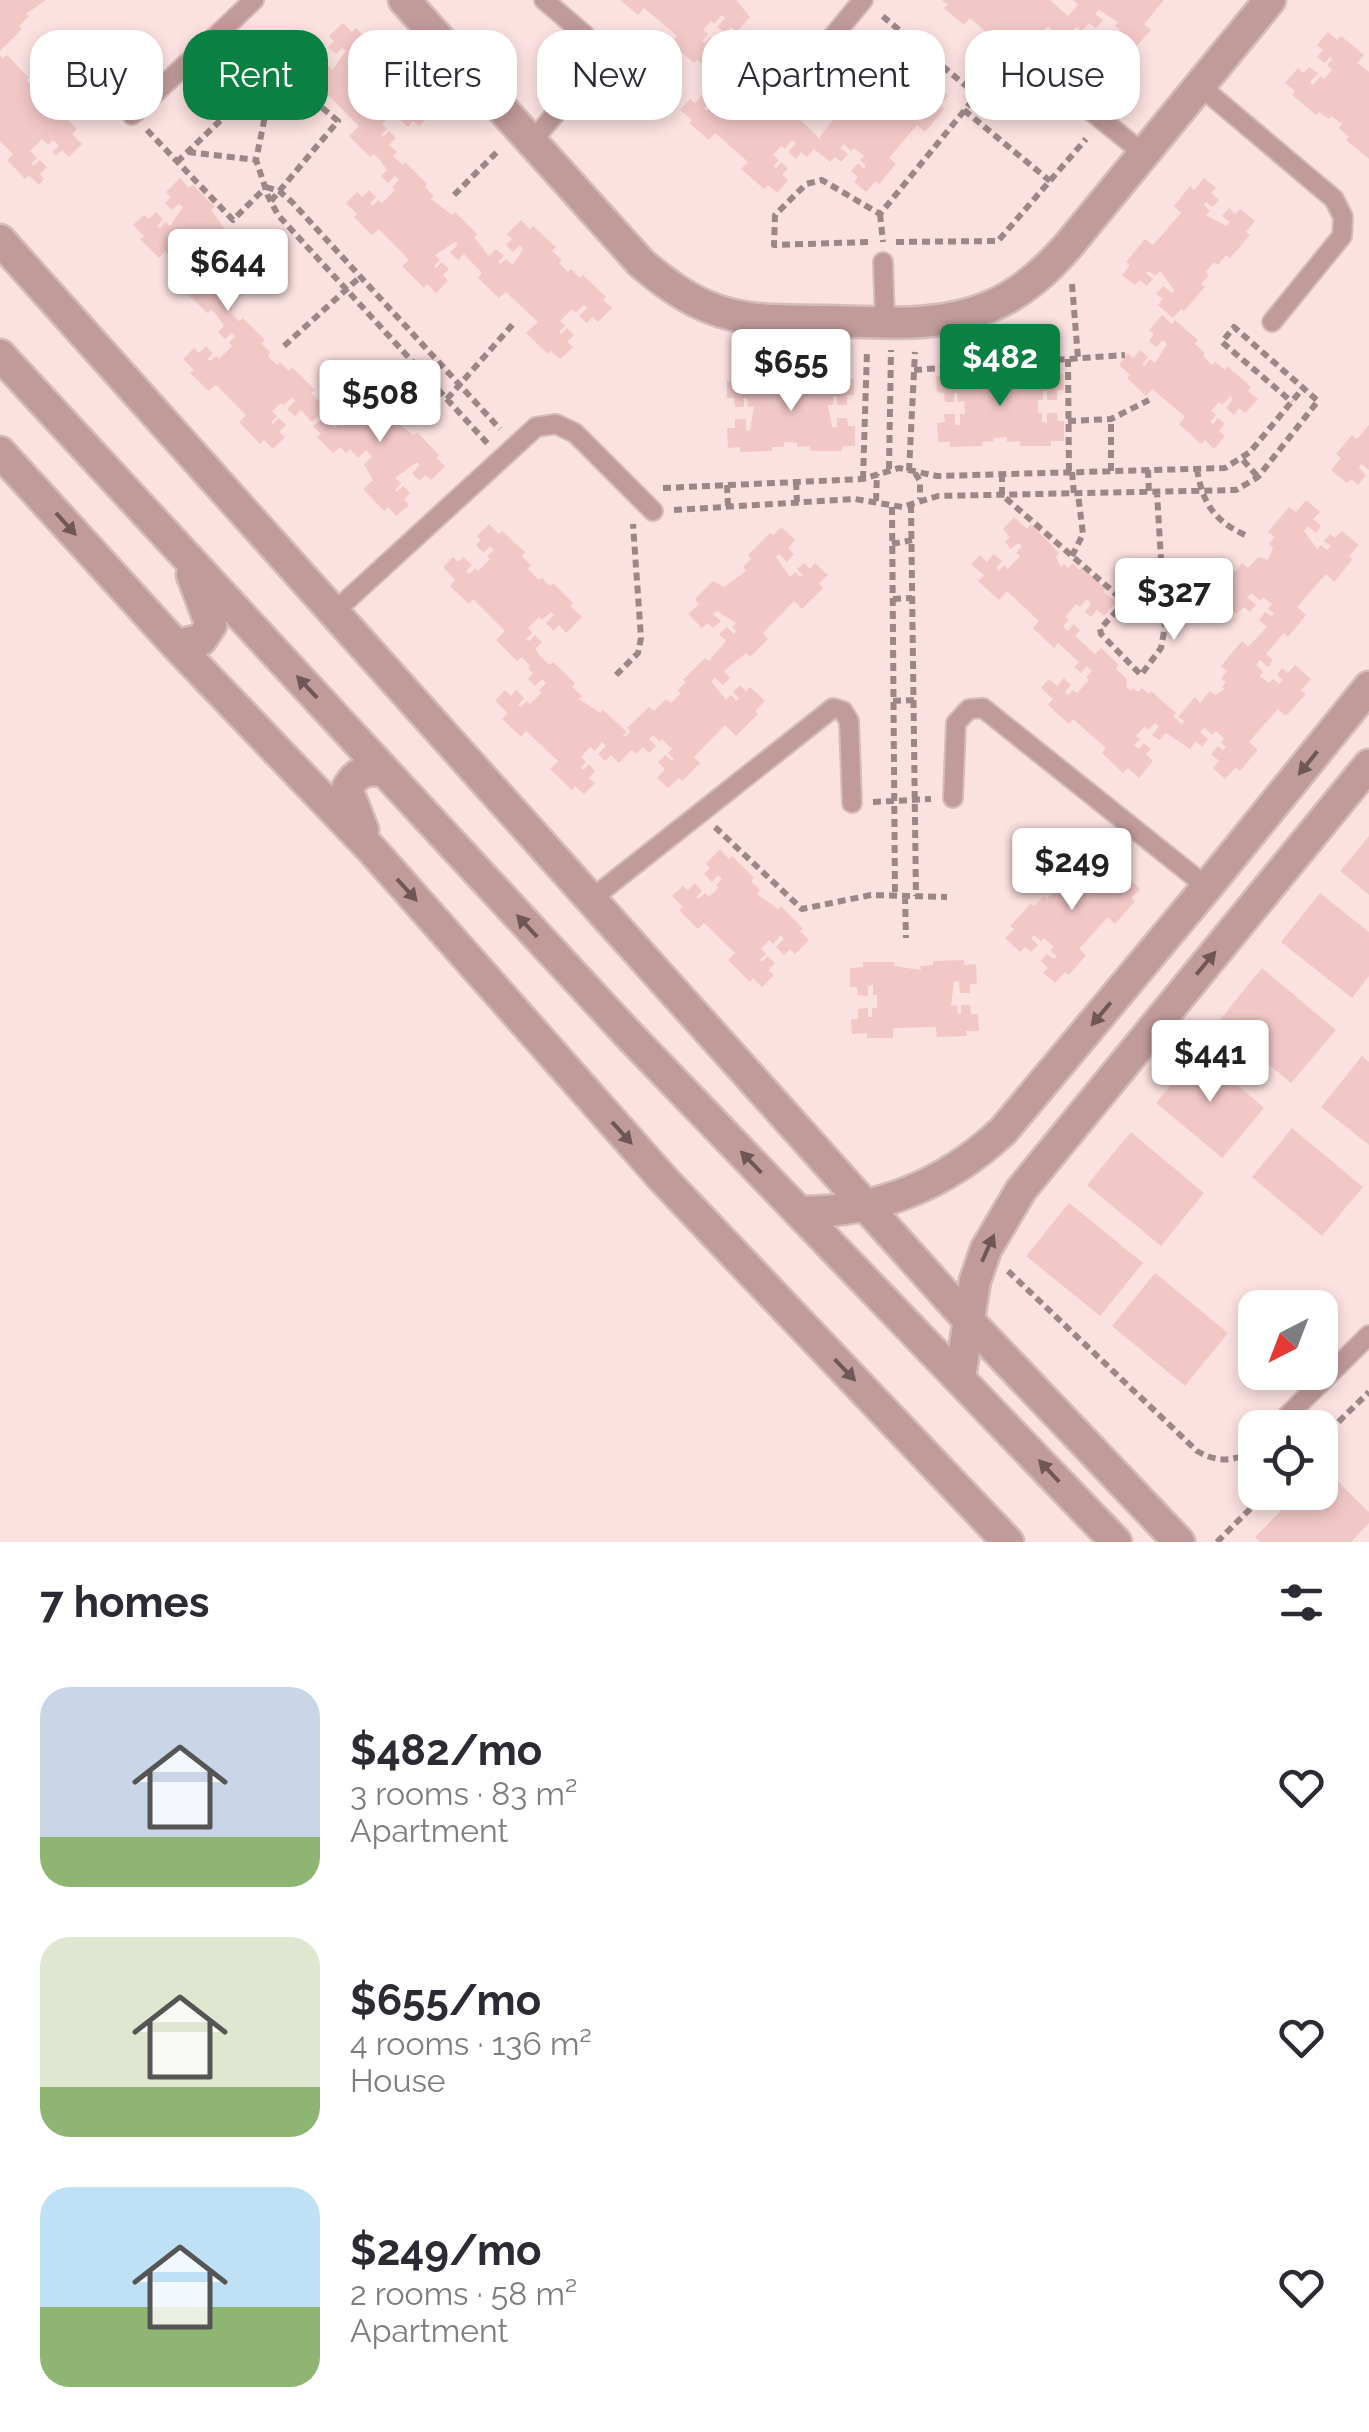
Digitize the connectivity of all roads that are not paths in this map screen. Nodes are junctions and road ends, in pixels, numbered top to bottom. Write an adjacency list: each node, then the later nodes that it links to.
1 (254, 0): 7 (lane)
2 (404, 0): 10 (street)
3 (544, 0): 10 (lane)
4 (863, 0): 6 (lane)
5 (1270, 0): 8 (street)
6 (838, 30)
7 (163, 85)
8 (1200, 86): 11 (street); 15 (lane)
9 (1102, 120): 11 (lane)
10 (526, 135): 14 (street)
11 (1144, 154): 14 (street)
12 (0, 240): 20 (street)
13 (883, 262): 14 (lane)
14 (890, 322)
15 (1272, 322)
16 (0, 356): 19 (street)
17 (0, 452): 21 (street, one-way to 21)
18 (652, 511): 20 (lane)
19 (182, 554): 21 (street); 24 (street, one-way to 19)
20 (334, 612): 29 (street)
21 (176, 646): 27 (street)
22 (1369, 687): 28 (street, one-way to 28)
23 (1369, 765): 32 (street, one-way to 23)
24 (385, 772): 27 (street); 31 (street, one-way to 24)
25 (954, 798): 28 (lane)
26 (852, 803): 29 (lane)
27 (373, 851): 36 (street, one-way to 36)
28 (1208, 887): 30 (street, one-way to 30)
29 (590, 900): 30 (street)
30 (866, 1206): 31 (street); 32 (street)
31 (800, 1212): 34 (street)
32 (968, 1322): 34 (street); 38 (street)
33 (1369, 1335): 35 (lane)
34 (960, 1377): 37 (street, one-way to 34)
35 (1293, 1410)
36 (1008, 1542)
37 (1116, 1542)
38 (1179, 1542)

